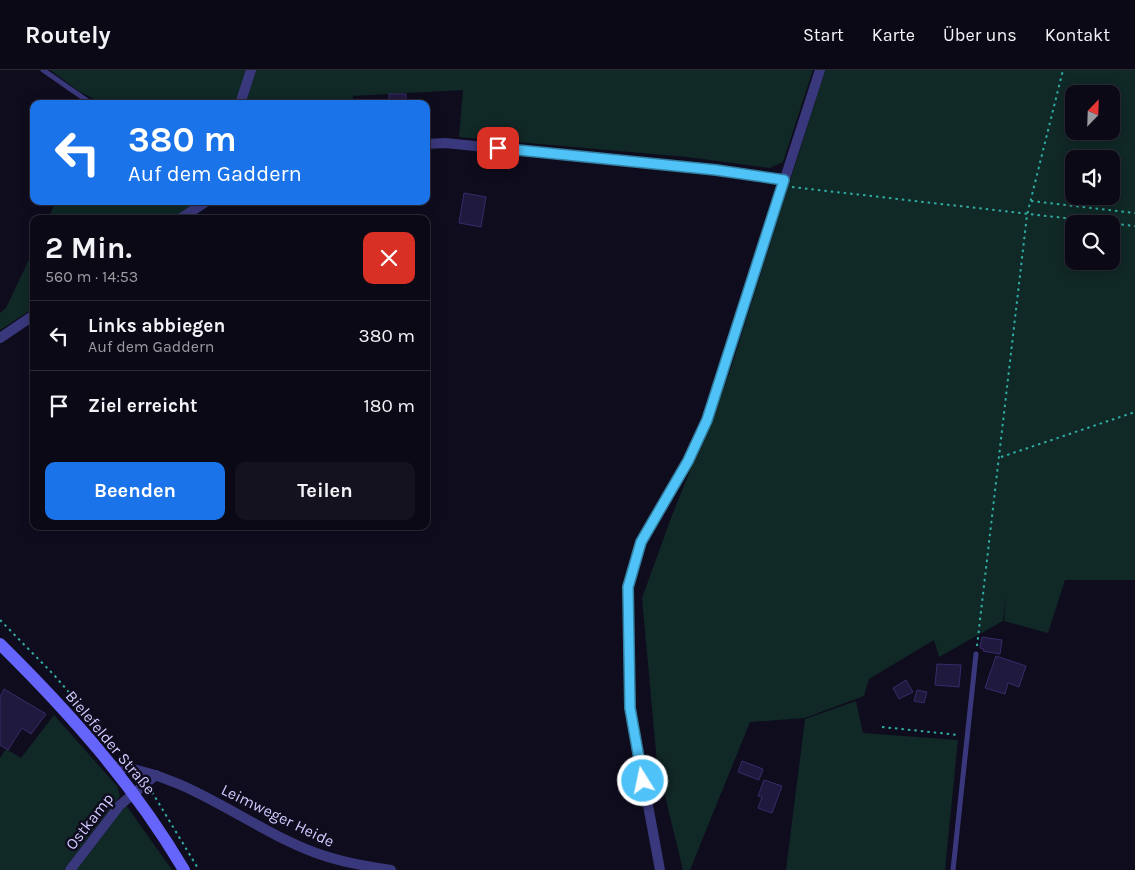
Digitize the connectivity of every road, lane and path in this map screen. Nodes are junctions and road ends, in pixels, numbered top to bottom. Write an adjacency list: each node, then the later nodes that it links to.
1 (43, 70): 5 (lane)
2 (252, 70): 6 (street)
3 (820, 70): 8 (street)
4 (1063, 70): 9 (path)
5 (86, 100)
6 (241, 100)
7 (430, 144): 8 (street)
8 (783, 183): 13 (path); 29 (street)
9 (1031, 201): 11 (path); 13 (path)
10 (201, 205): 12 (street)
11 (1135, 213)
12 (186, 215)
13 (1027, 215): 14 (path); 18 (path)
14 (1135, 226)
15 (30, 318): 16 (street)
16 (0, 338)
17 (1135, 412): 18 (path)
18 (1000, 457): 20 (path)
19 (0, 644): 23 (main road, Bielefelder Straße)
20 (976, 654): 22 (lane)
21 (882, 728): 22 (path)
22 (966, 736): 30 (lane)
23 (113, 766): 24 (street, Leimweger Heide); 25 (main road, Bielefelder Straße)
24 (156, 775): 25 (street); 28 (street, Leimweger Heide)
25 (134, 792): 26 (street, Ostkamp); 27 (main road, Bielefelder Straße)
26 (70, 870)
27 (184, 870)
28 (391, 870)
29 (660, 870)
30 (953, 870)

